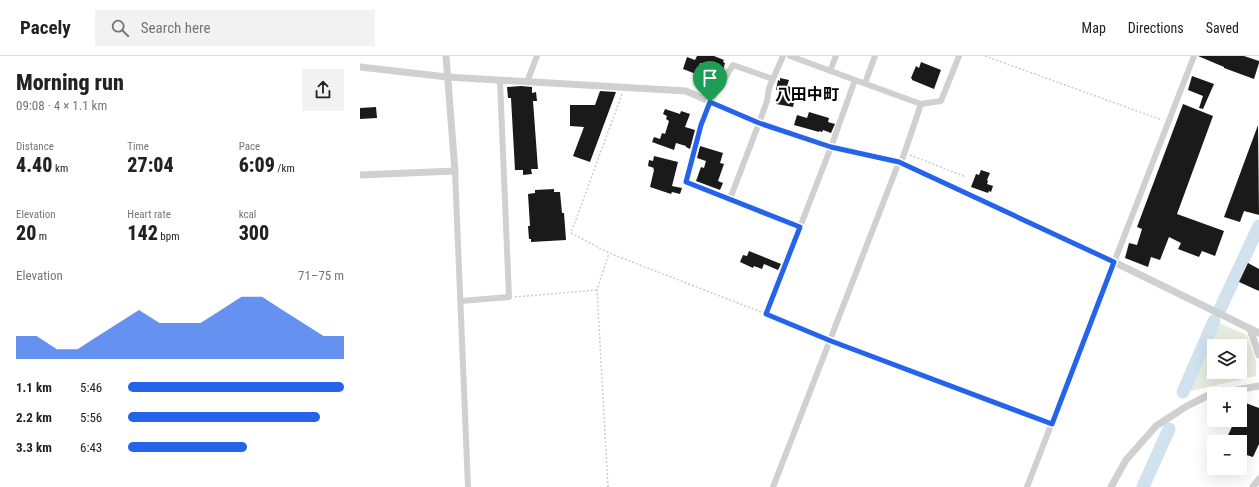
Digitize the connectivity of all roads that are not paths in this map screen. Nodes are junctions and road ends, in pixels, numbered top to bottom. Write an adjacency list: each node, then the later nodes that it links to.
1 (446, 56): 11 (street)
2 (538, 56): 15 (street)
3 (783, 56): 12 (street)
4 (790, 56): 10 (street)
5 (836, 56): 10 (street)
6 (875, 56): 16 (street)
7 (959, 56): 18 (street)
8 (1194, 56): 26 (street)
9 (360, 67): 11 (street)
10 (830, 71): 13 (street)
11 (448, 77): 14 (street); 22 (street)
12 (773, 79): 17 (street); 19 (street)
13 (855, 80): 16 (street); 20 (street)
14 (500, 81): 15 (street); 27 (street)
15 (527, 82): 17 (street)
16 (865, 83): 18 (street)
17 (710, 102): 19 (street); 24 (street)
18 (921, 104): 21 (street)
19 (759, 123): 20 (street); 24 (street)
20 (831, 147): 21 (street); 25 (street)
21 (900, 163): 26 (street); 30 (street)
22 (455, 171): 23 (street); 27 (street)
23 (360, 175)
24 (730, 200): 25 (street)
25 (800, 227): 30 (street)
26 (1114, 262): 28 (street); 35 (street)
27 (461, 301): 37 (street)
28 (1250, 329): 29 (street); 31 (street)
29 (1259, 333)
30 (831, 341): 35 (street); 38 (street)
31 (1259, 355)
32 (1259, 386): 33 (street)
33 (1247, 388)
34 (1207, 396): 40 (street)
35 (1052, 424): 39 (street)
36 (1259, 479): 41 (street)
37 (468, 487)
38 (774, 487)
39 (1027, 487)
40 (1110, 487)
41 (1253, 487)

